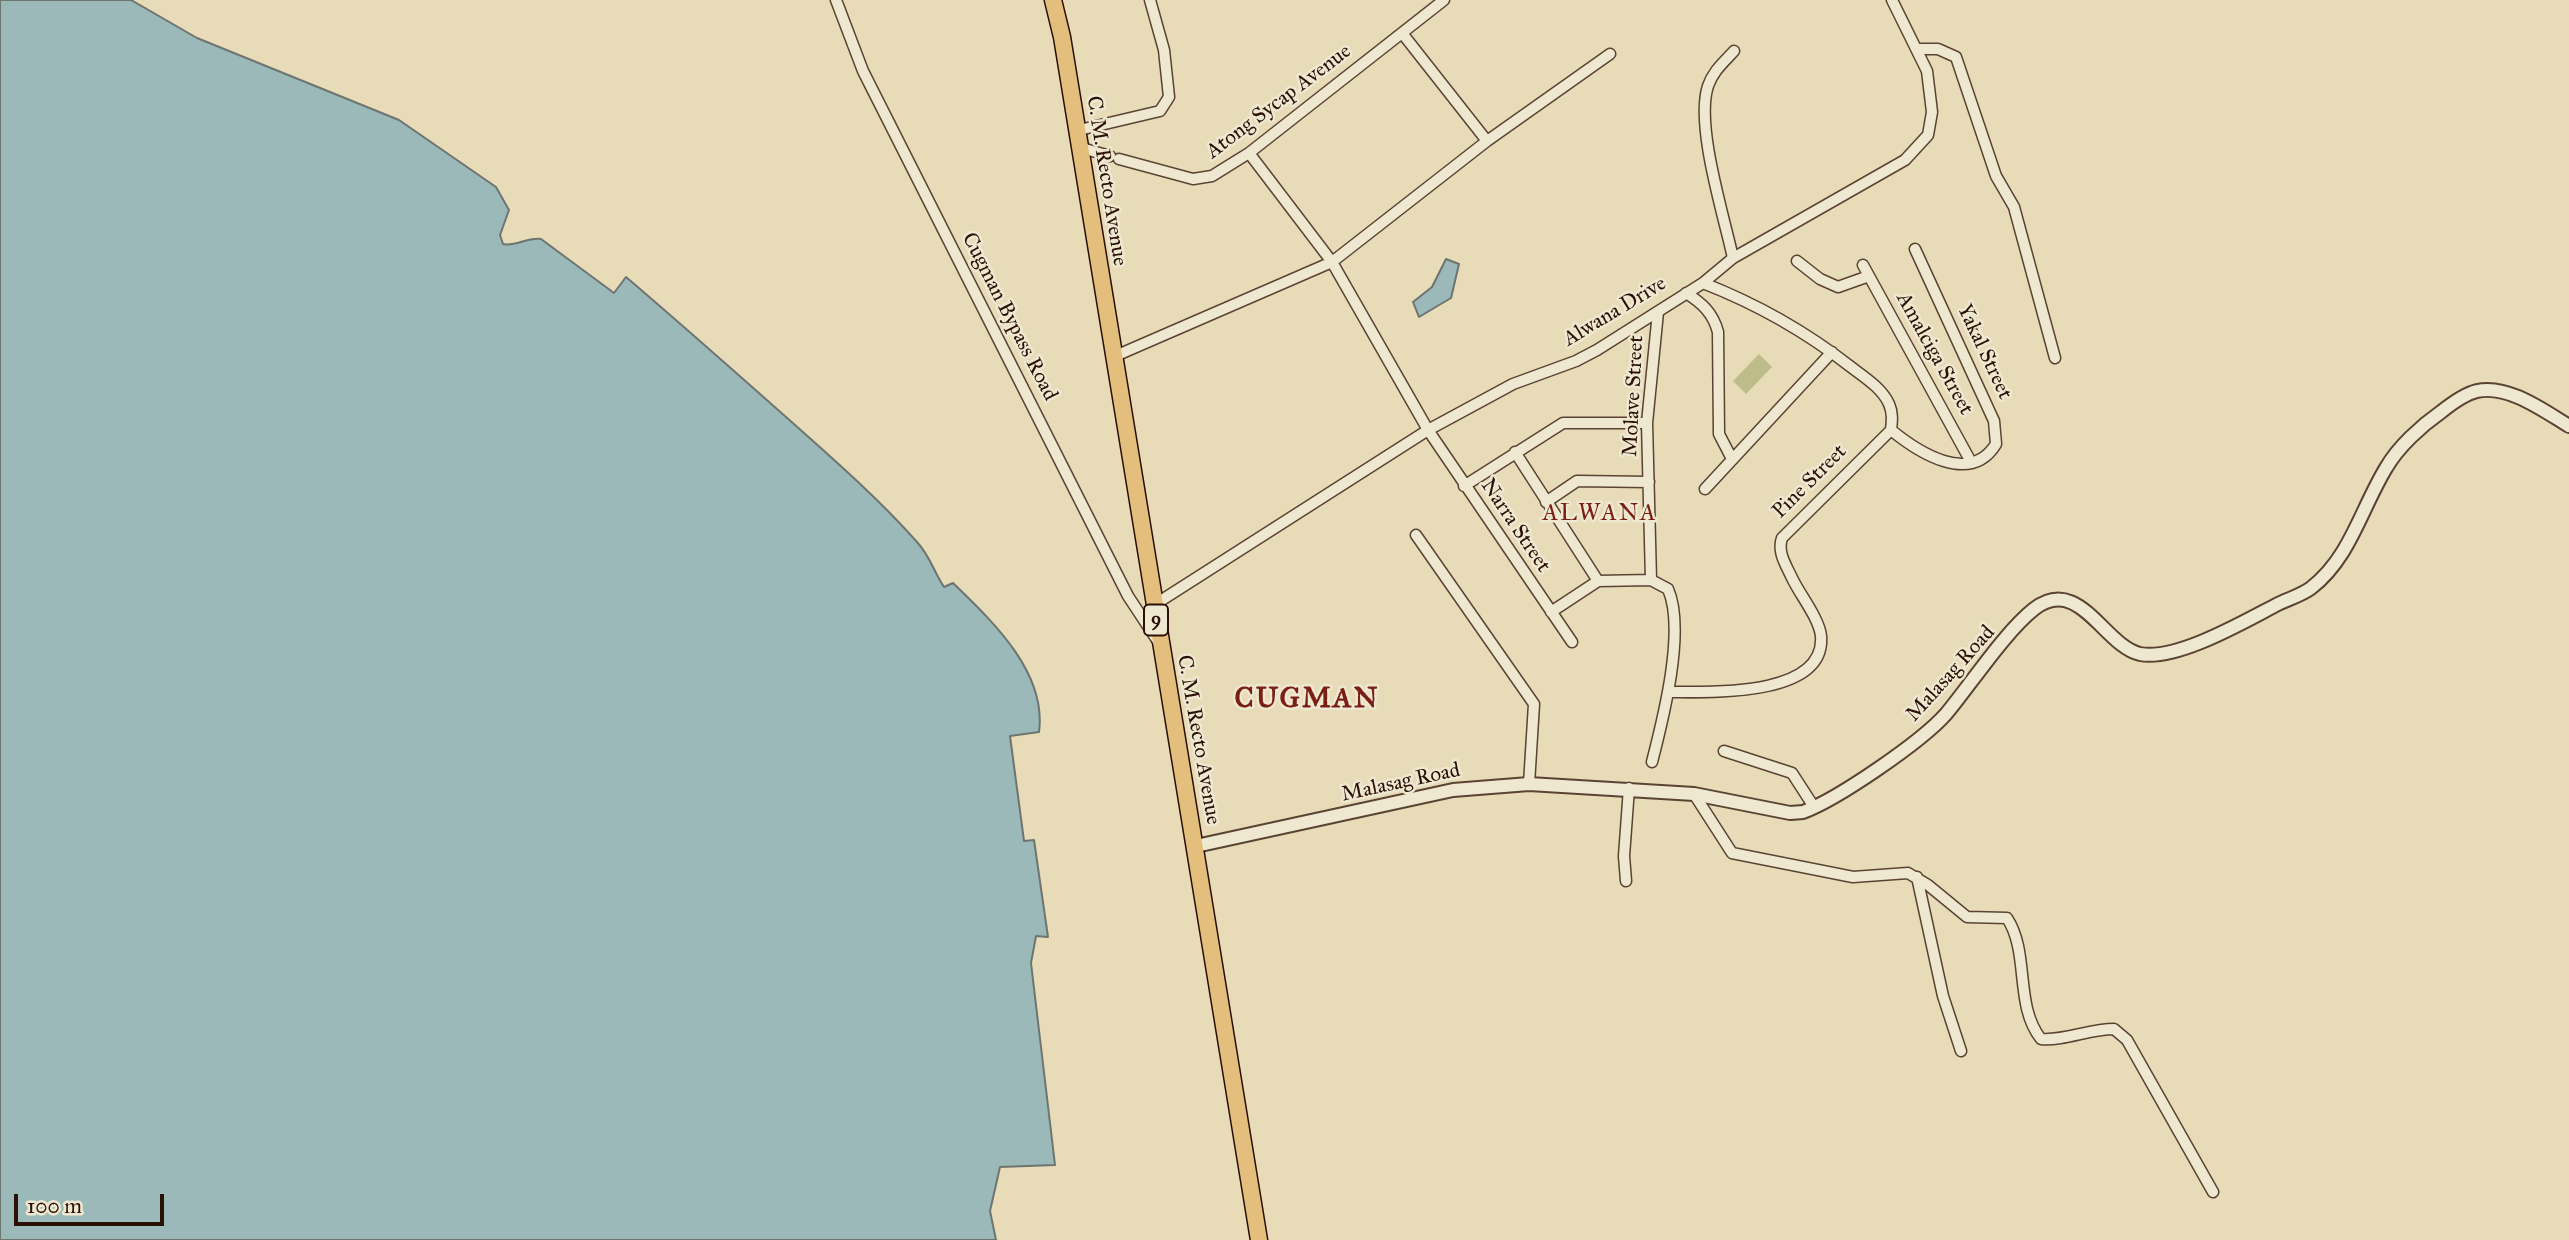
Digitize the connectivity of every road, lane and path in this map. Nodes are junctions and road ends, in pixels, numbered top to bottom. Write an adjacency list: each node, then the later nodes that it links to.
1 (836, 0): 42 (street, Cugman Bypass Road)
2 (1053, 0): 10 (highway, C. M. Recto Avenue / 9)
3 (1150, 0): 10 (street)
4 (1444, 0): 6 (street, Atong Sycap Avenue)
5 (1892, 0): 7 (street, Alwana Drive)
6 (1402, 33): 11 (street); 12 (street, Atong Sycap Avenue)
7 (1918, 49): 14 (street, Alwana Drive); 24 (street)
8 (1734, 51): 14 (street)
9 (1610, 54): 11 (street)
10 (1076, 139): 12 (street, Atong Sycap Avenue); 23 (highway, C. M. Recto Avenue / 9)
11 (1487, 141): 16 (street)
12 (1249, 153): 16 (street, Narra Street)
13 (1915, 249): 31 (street, Yakal Street)
14 (1733, 258): 19 (street, Alwana Drive)
15 (1797, 261): 18 (street)
16 (1332, 262): 23 (street); 27 (street, Narra Street)
17 (1863, 265): 18 (street, Amalciga Street)
18 (1869, 276): 31 (street, Amalciga Street)
19 (1703, 283): 20 (street, Alwana Drive); 22 (street)
20 (1686, 293): 21 (street, Alwana Drive); 30 (street)
21 (1658, 312): 25 (street, Molave Street); 27 (street, Alwana Drive)
22 (1832, 352): 28 (street); 30 (street)
23 (1113, 357): 39 (highway, C. M. Recto Avenue / 9)
24 (2056, 358)
25 (1647, 423): 29 (street); 32 (street, Molave Street)
26 (2569, 426): 49 (street, Malasag Road)
27 (1428, 430): 33 (street, Narra Street); 39 (street, Alwana Drive)
28 (1891, 430): 31 (street); 43 (street, Pine Street)
29 (1515, 452): 33 (street); 35 (street)
30 (1732, 459): 34 (street)
31 (1971, 462)
32 (1649, 482): 35 (street); 37 (street, Molave Street)
33 (1464, 486): 40 (street, Narra Street)
34 (1705, 489)
35 (1546, 502): 38 (street)
36 (1416, 535): 46 (street)
37 (1651, 580): 38 (street); 43 (street)
38 (1598, 581): 40 (street)
39 (1154, 605): 42 (highway, C. M. Recto Avenue / 9)
40 (1550, 612): 41 (street, Narra Street)
41 (1572, 642)
42 (1160, 644): 50 (highway, C. M. Recto Avenue / 9)
43 (1669, 692): 45 (street)
44 (1724, 751): 49 (street)
45 (1653, 762)
46 (1529, 784): 47 (street, Malasag Road); 50 (street, Malasag Road)
47 (1629, 788): 48 (street, Malasag Road); 52 (street)
48 (1694, 794): 49 (street, Malasag Road); 51 (street)
49 (1814, 807)
50 (1196, 846): 55 (highway, C. M. Recto Avenue / 9)
51 (1917, 877): 53 (street); 54 (street)
52 (1626, 881)
53 (1961, 1051)
54 (2213, 1192)
55 (1259, 1240)

